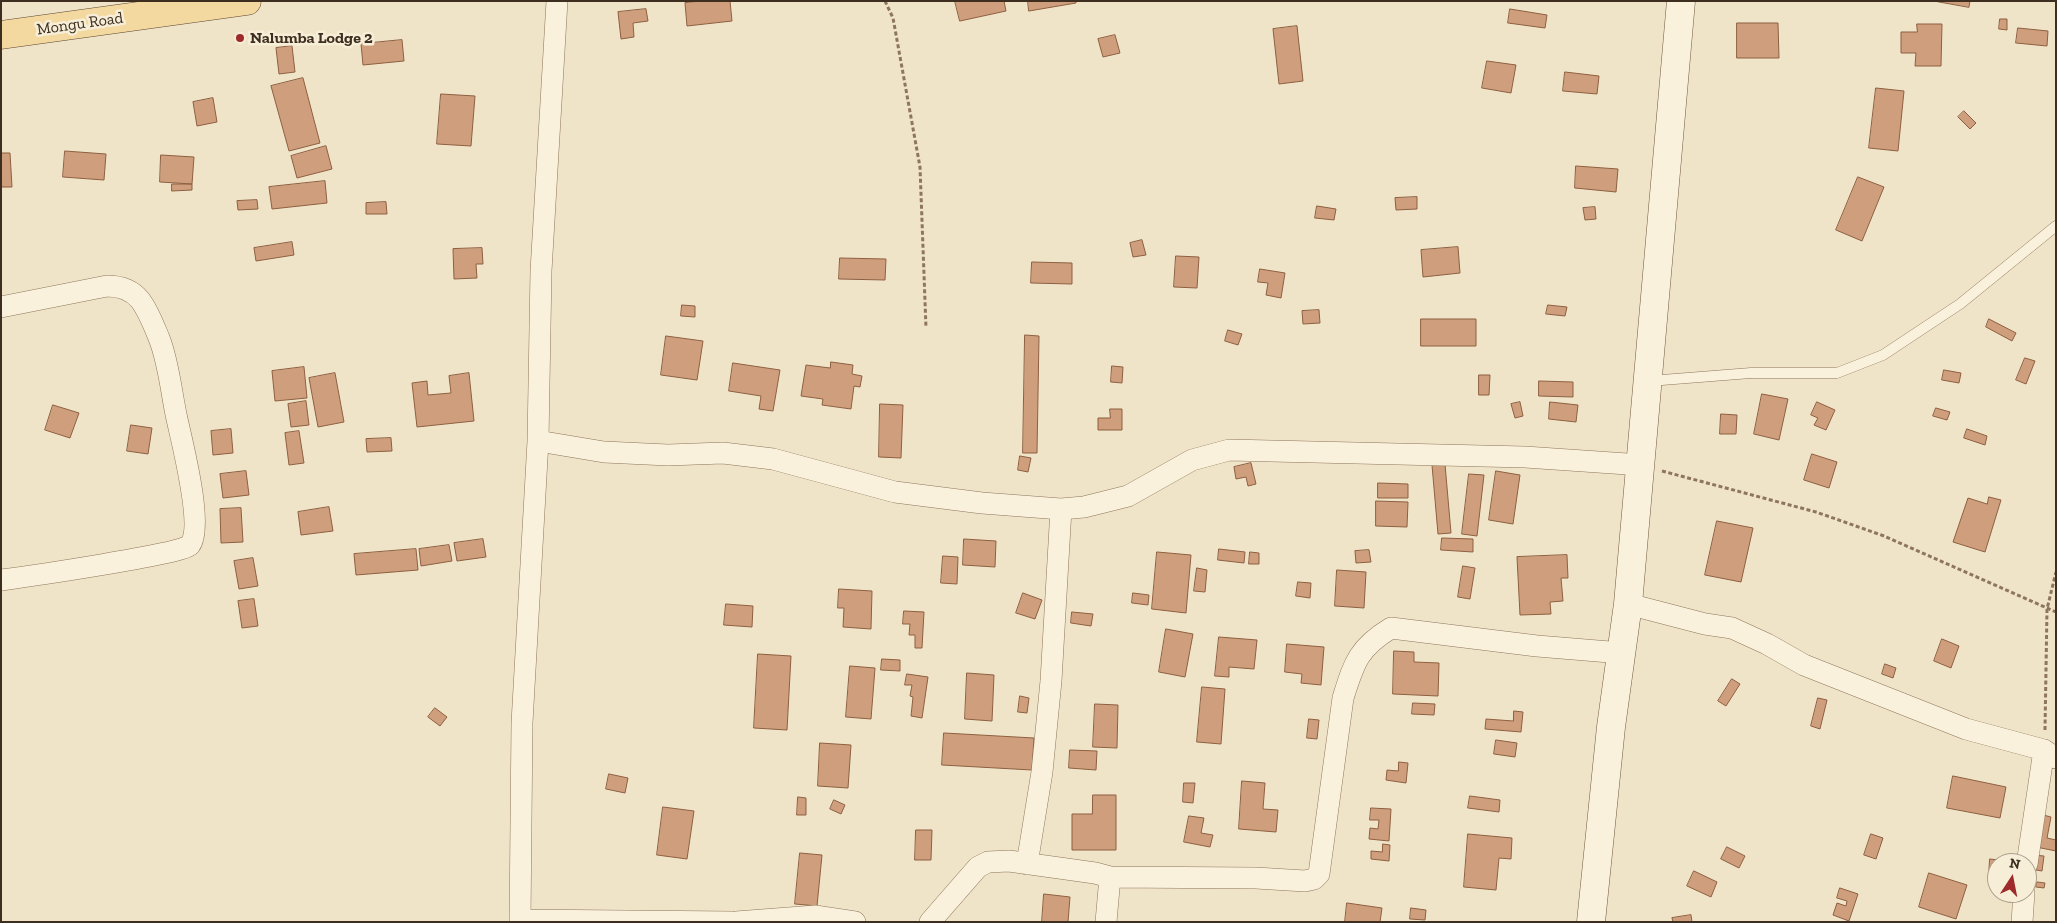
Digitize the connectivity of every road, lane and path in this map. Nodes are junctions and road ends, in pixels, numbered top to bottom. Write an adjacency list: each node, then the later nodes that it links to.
1 (247, 1): 5 (main road, Mongu Road)
2 (557, 1): 11 (street)
3 (885, 1): 9 (path)
4 (1680, 1): 10 (main road)
5 (184, 5): 6 (main road, Mongu Road)
6 (1, 35)
7 (2056, 226): 10 (lane)
8 (1, 307): 15 (street)
9 (926, 328)
10 (1648, 381): 12 (main road)
11 (538, 440): 13 (street); 25 (street)
12 (1642, 465): 13 (street); 16 (main road); 17 (path)
13 (1061, 509): 22 (street)
14 (2056, 572): 17 (path)
15 (1, 580)
16 (1628, 604): 19 (main road); 20 (street)
17 (2047, 609): 18 (path); 20 (path)
18 (2056, 612)
19 (1622, 652): 23 (street); 30 (main road)
20 (2050, 754): 21 (street)
21 (2029, 853)
22 (1027, 864): 23 (street); 28 (street)
23 (1110, 878): 29 (street)
24 (2023, 903): 31 (street)
25 (520, 921): 26 (street)
26 (734, 922): 27 (street)
27 (855, 922)
28 (930, 922)
29 (1106, 922)
30 (1591, 922)
31 (2022, 922)

